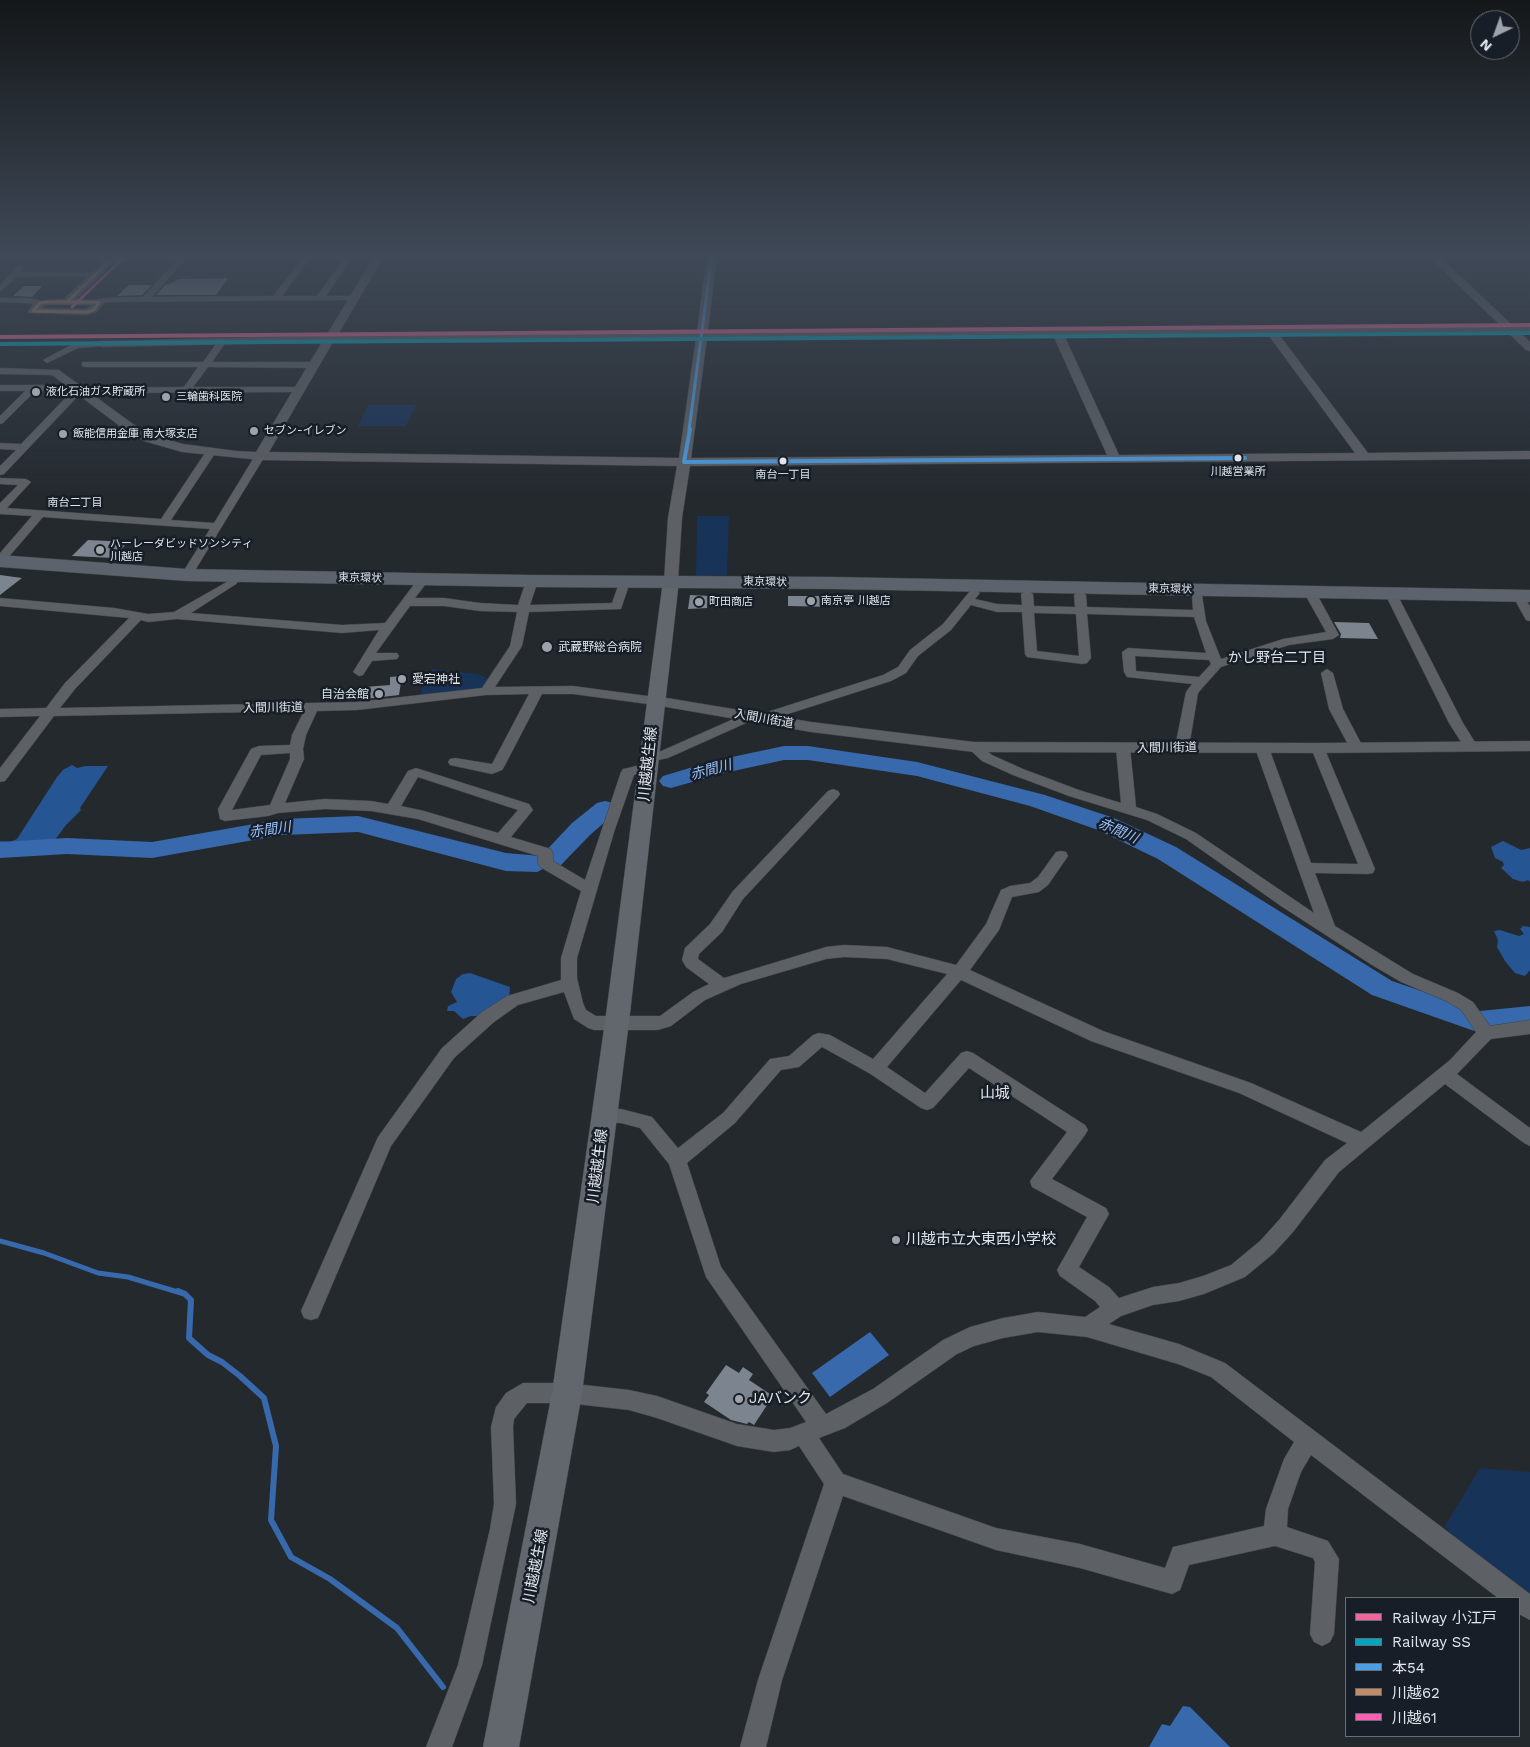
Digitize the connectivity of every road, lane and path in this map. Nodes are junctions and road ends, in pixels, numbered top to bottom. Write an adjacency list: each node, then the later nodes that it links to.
1 (432, 337): 6 (street)
2 (701, 337): 27 (street)
3 (1059, 337): 26 (street)
4 (1275, 337): 25 (street)
5 (1519, 337): 9 (street)
6 (329, 339): 7 (street); 12 (street)
7 (222, 342): 8 (street); 11 (street)
8 (102, 344): 10 (street); 14 (street)
9 (1530, 348)
10 (48, 360)
11 (206, 364): 12 (street); 14 (street); 17 (street)
12 (314, 365): 18 (street)
13 (0, 371): 14 (street)
14 (76, 378): 16 (street); 17 (street); 21 (street); 22 (street)
15 (0, 388): 16 (street)
16 (33, 388): 19 (street)
17 (186, 390): 18 (street)
18 (299, 390): 24 (street)
19 (0, 421)
20 (0, 446): 21 (street)
21 (23, 446): 28 (street)
22 (211, 452): 24 (street); 32 (street)
23 (1530, 455): 25 (street)
24 (260, 456): 27 (street); 33 (street)
25 (1365, 456): 26 (street)
26 (1114, 459): 27 (street)
27 (684, 462): 38 (street)
28 (0, 472)
29 (0, 481): 30 (street)
30 (0, 510): 31 (street)
31 (40, 514): 32 (street); 34 (street)
32 (164, 522): 33 (street)
33 (216, 526): 35 (street)
34 (1, 562): 35 (highway, 東京環状); 36 (highway, 東京環状)
35 (187, 575): 38 (highway, 東京環状)
36 (232, 582): 37 (highway, 東京環状); 51 (street)
37 (419, 585): 39 (highway, 東京環状); 45 (street)
38 (670, 585): 40 (highway, 東京環状); 41 (highway, 東京環状); 48 (highway, 東京環状); 62 (main road, 川越越生線)
39 (530, 587): 40 (highway, 東京環状); 50 (street)
40 (622, 588): 50 (street)
41 (971, 597): 46 (highway, 東京環状); 66 (street)
42 (1313, 598): 43 (highway, 東京環状); 49 (highway, 東京環状); 56 (street)
43 (1394, 600): 48 (highway, 東京環状); 71 (street)
44 (0, 602): 52 (street)
45 (407, 602): 50 (street); 53 (street)
46 (1028, 602): 47 (highway, 東京環状); 47 (street)
47 (1081, 603): 49 (highway, 東京環状)
48 (1528, 604)
49 (1199, 605): 56 (street)
50 (523, 609): 61 (street)
51 (177, 615): 52 (street); 53 (street)
52 (137, 617): 64 (street)
53 (388, 626): 55 (street)
54 (393, 656): 55 (street)
55 (368, 657): 57 (street)
56 (1216, 660): 59 (street); 59 (street)
57 (359, 672)
58 (1327, 673): 70 (street)
59 (1201, 682): 69 (street)
60 (538, 689): 61 (street, 入間川街道); 62 (street, 入間川街道); 76 (street)
61 (486, 691): 63 (street, 入間川街道)
62 (655, 701): 66 (street, 入間川街道); 77 (main road, 川越越生線)
63 (312, 707): 64 (street, 入間川街道); 75 (street)
64 (49, 712): 65 (street, 入間川街道); 78 (street)
65 (0, 713)
66 (756, 717): 68 (street, 入間川街道); 77 (street)
67 (1530, 746): 71 (street, 入間川街道)
68 (974, 747): 72 (street, 入間川街道); 82 (street)
69 (1182, 747): 72 (street, 入間川街道); 73 (street, 入間川街道)
70 (1356, 747): 71 (street, 入間川街道); 74 (street, 入間川街道)
71 (1470, 747)
72 (1123, 748): 82 (street)
73 (1262, 748): 74 (street, 入間川街道); 85 (street)
74 (1318, 748): 85 (street)
75 (296, 750): 80 (street); 80 (street)
76 (456, 762)
77 (648, 762): 86 (street); 91 (main road, 川越越生線)
78 (0, 778)
79 (833, 794): 90 (street)
80 (276, 808): 81 (street)
81 (392, 809): 83 (street); 83 (street)
82 (1129, 810): 87 (street)
83 (500, 839): 86 (street)
84 (1061, 856): 88 (street)
85 (1306, 868): 87 (street)
86 (589, 889): 89 (street)
87 (1328, 929): 92 (street)
88 (959, 972): 90 (street); 94 (street); 98 (street)
89 (570, 984): 91 (street); 101 (street)
90 (721, 984): 91 (street)
91 (617, 1022): 96 (main road, 川越越生線)
92 (1479, 1024): 93 (street); 95 (street)
93 (1530, 1027)
94 (875, 1068): 99 (street); 100 (street)
95 (1445, 1074): 97 (street); 98 (street)
96 (604, 1116): 99 (street); 103 (main road, 川越越生線)
97 (1530, 1138)
98 (1362, 1141): 100 (street)
99 (677, 1160): 104 (street)
100 (1115, 1308): 102 (street)
101 (312, 1311)
102 (1087, 1327): 104 (street); 105 (street)
103 (567, 1394): 104 (street); 110 (street); 111 (main road, 川越越生線)
104 (813, 1430): 106 (street)
105 (1308, 1439): 107 (street); 108 (street)
106 (836, 1482): 107 (street); 112 (street)
107 (1275, 1535): 109 (street)
108 (1515, 1597)
109 (1322, 1634)
110 (439, 1747)
111 (501, 1747)
112 (753, 1747)

